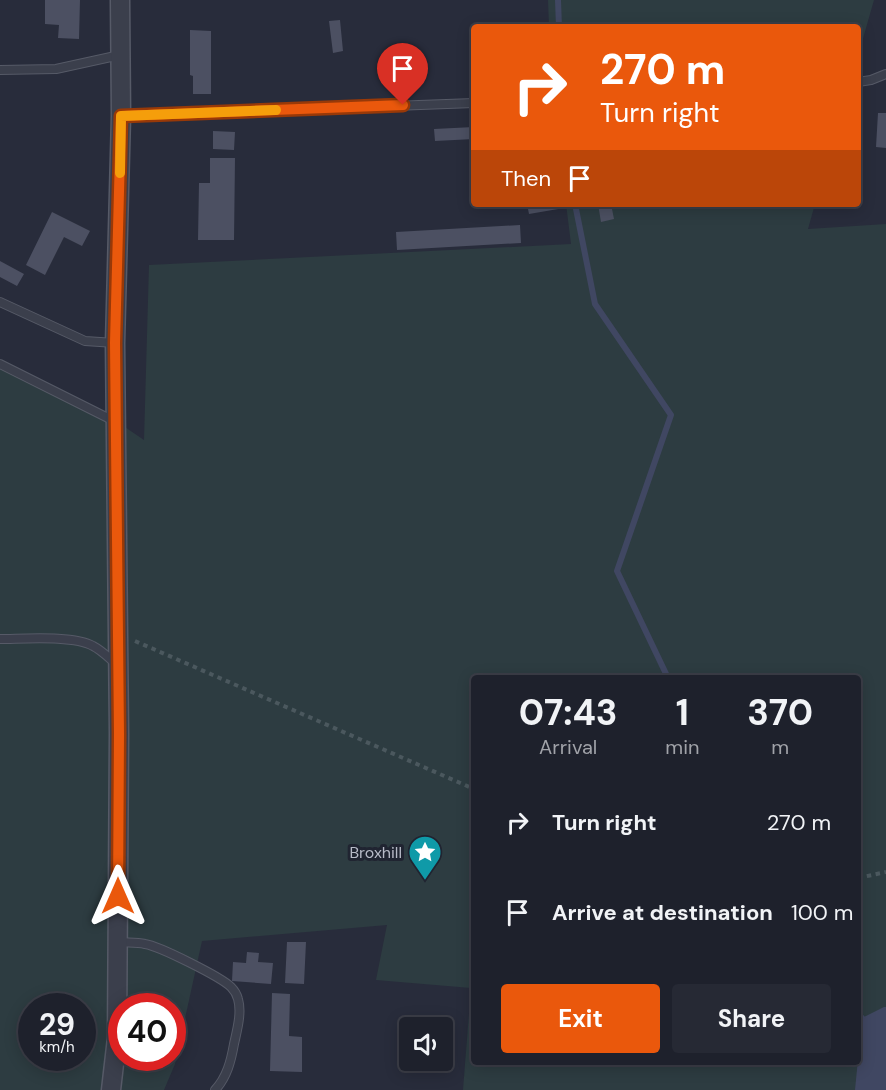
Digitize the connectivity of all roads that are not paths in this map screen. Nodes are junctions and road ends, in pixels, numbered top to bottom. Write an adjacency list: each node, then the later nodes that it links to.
1 (120, 0): 2 (street)
2 (120, 55): 3 (lane); 7 (street)
3 (0, 70)
4 (886, 74): 5 (lane)
5 (861, 82)
6 (471, 103): 7 (lane)
7 (121, 116): 9 (street)
8 (0, 302): 9 (lane)
9 (115, 343): 11 (street)
10 (0, 364): 11 (lane)
11 (116, 422): 13 (street)
12 (0, 639): 13 (lane)
13 (118, 666): 14 (street)
14 (118, 942): 15 (street); 16 (lane)
15 (111, 1090)
16 (215, 1090)

